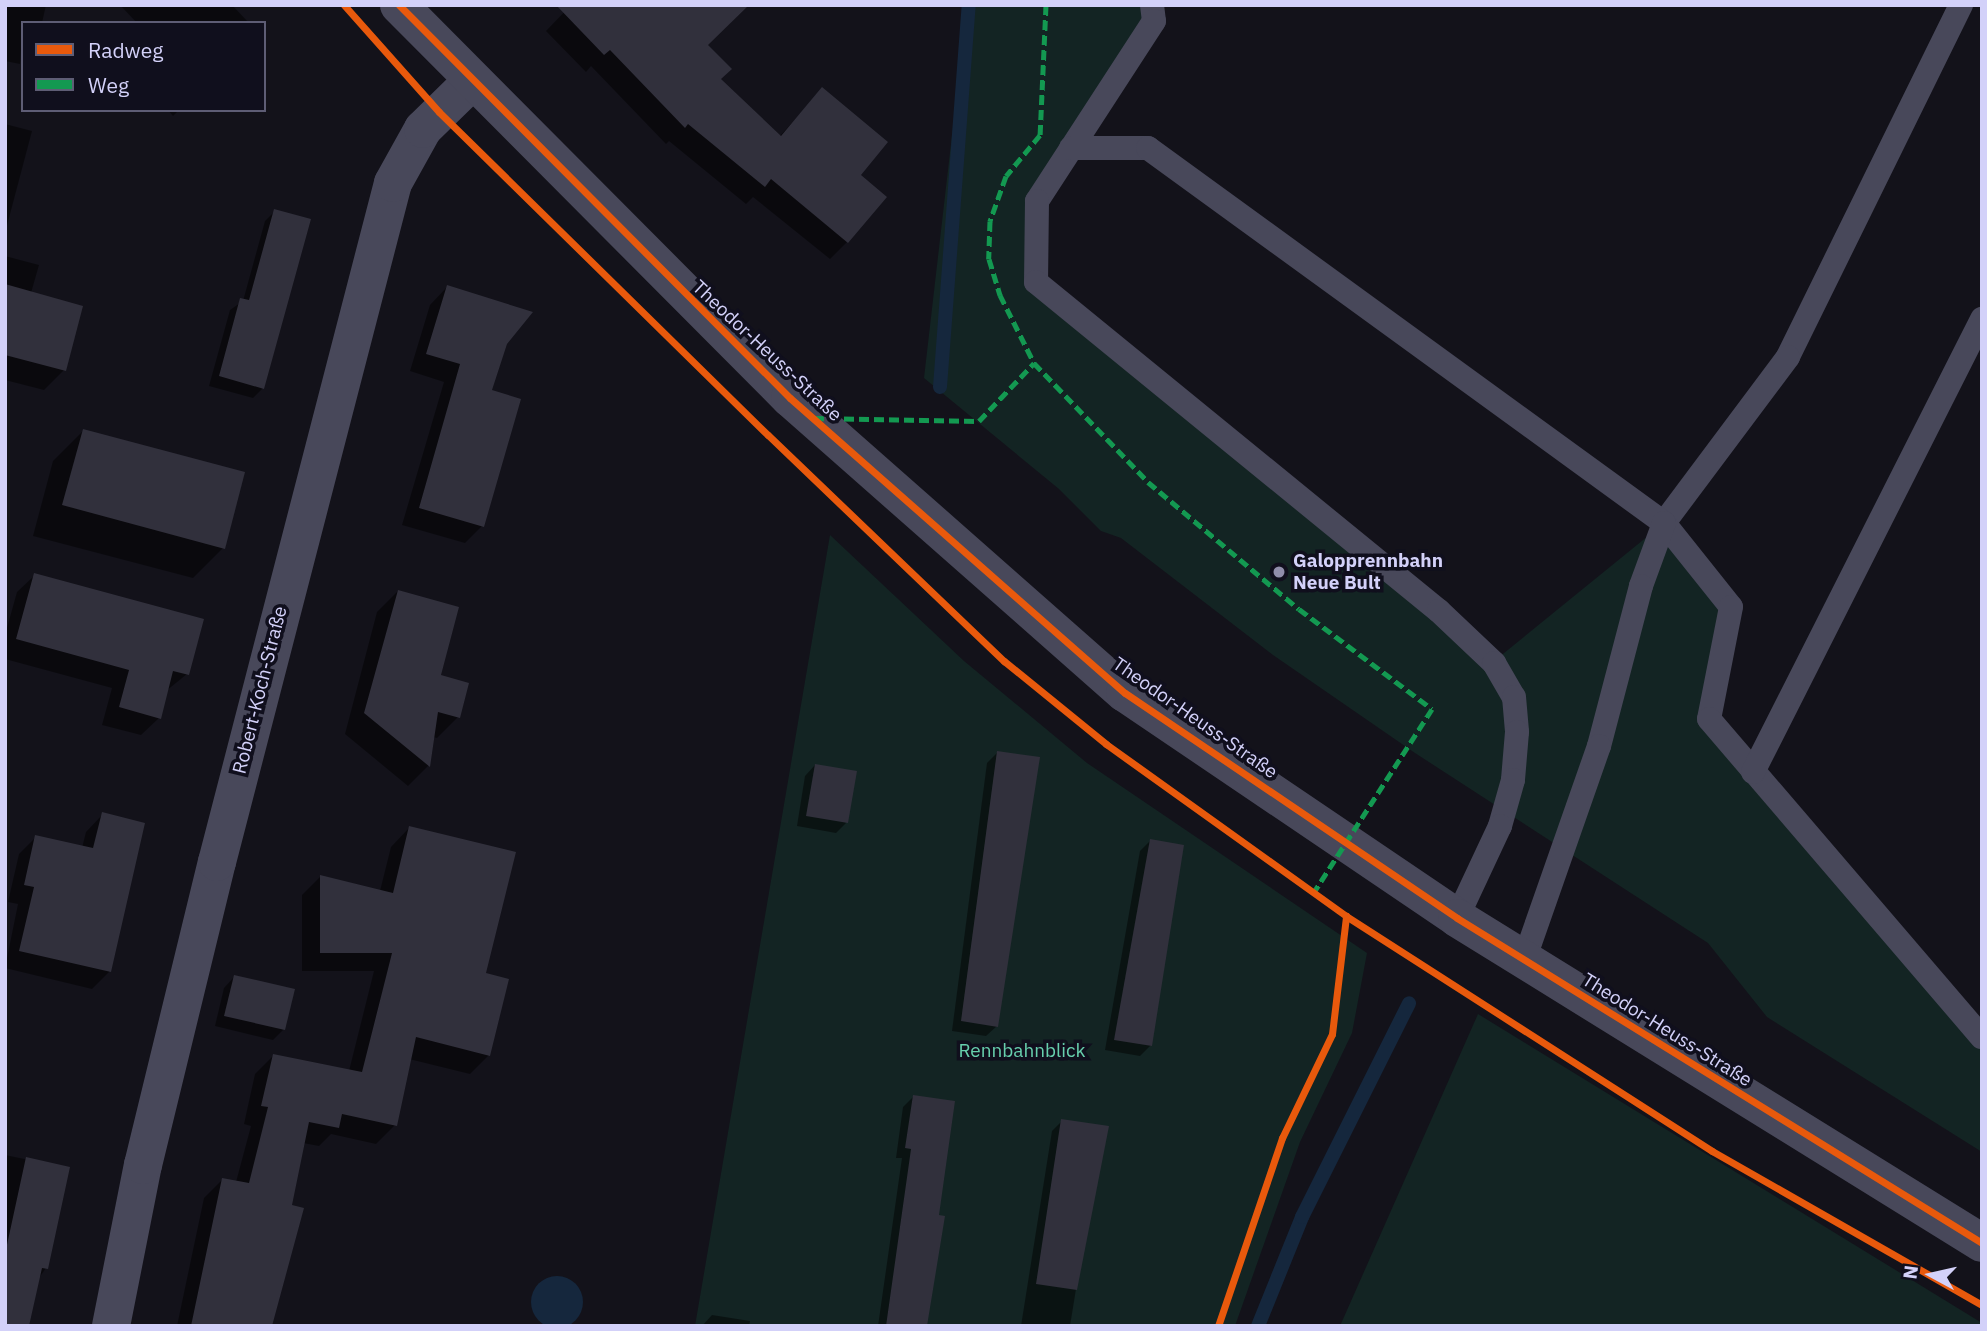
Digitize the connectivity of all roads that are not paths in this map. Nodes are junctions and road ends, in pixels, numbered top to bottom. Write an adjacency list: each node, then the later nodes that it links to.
1 (1152, 5): 5 (lane)
2 (1961, 5): 7 (lane)
3 (406, 8): 4 (street, Theodor-Heuss-Straße)
4 (471, 82): 9 (street, Theodor-Heuss-Straße); 13 (street, Robert-Koch-Straße)
5 (1071, 148): 7 (lane); 9 (lane)
6 (1982, 319): 8 (lane)
7 (1664, 523): 8 (lane); 10 (lane)
8 (1753, 772): 11 (lane)
9 (1457, 918): 10 (street, Theodor-Heuss-Straße)
10 (1524, 960): 12 (street, Theodor-Heuss-Straße)
11 (1982, 1037)
12 (1982, 1243)
13 (111, 1326)

